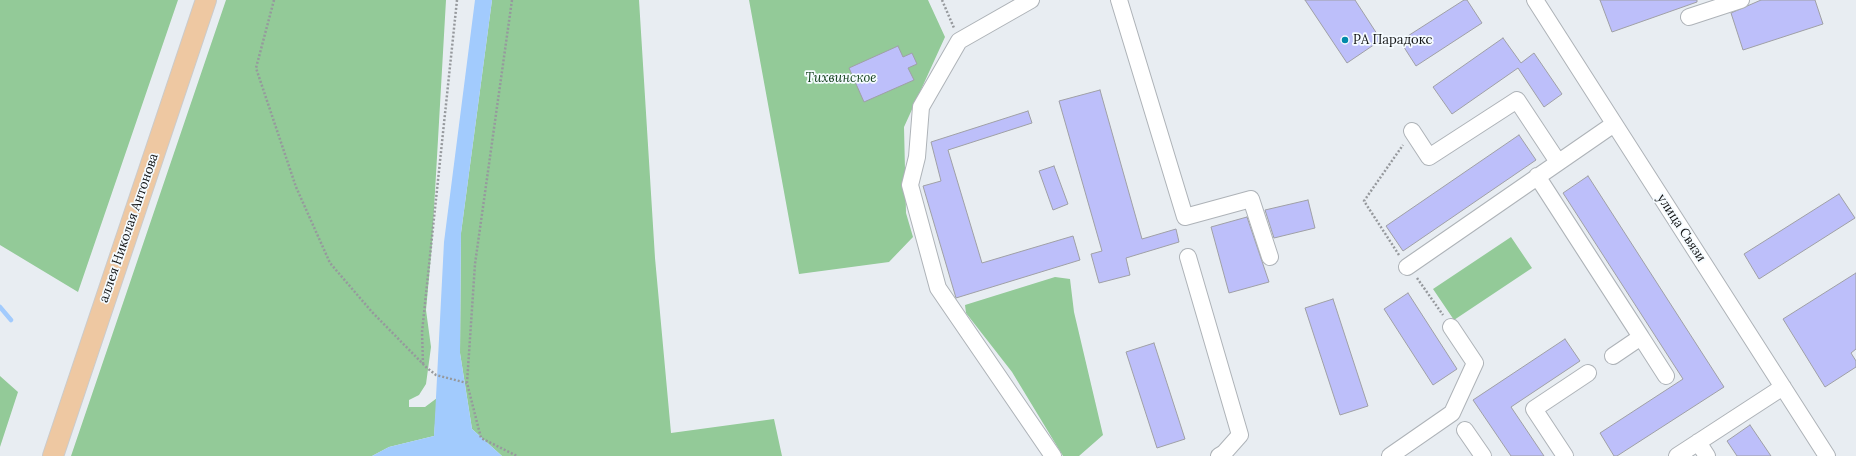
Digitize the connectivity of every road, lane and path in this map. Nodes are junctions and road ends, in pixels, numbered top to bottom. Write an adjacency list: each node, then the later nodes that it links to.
1 (206, 0): 29 (main road, аллея Николая Антонова)
2 (274, 0): 22 (path)
3 (457, 0): 22 (path)
4 (512, 0): 25 (path)
5 (942, 0): 11 (path)
6 (1031, 0): 11 (street)
7 (1119, 0): 17 (street)
8 (1535, 0): 12 (street, улица Связи)
9 (1741, 0): 10 (street)
10 (1689, 17)
11 (959, 41): 31 (street)
12 (1614, 124): 14 (street); 26 (street, улица Связи)
13 (1412, 131): 14 (street); 18 (path)
14 (1558, 162): 15 (street)
15 (1537, 176): 18 (street); 20 (street)
16 (1188, 257): 32 (street)
17 (1270, 257)
18 (1407, 267): 19 (path)
19 (1451, 327): 27 (street)
20 (1641, 336): 21 (street); 24 (street)
21 (1614, 356)
22 (423, 364): 25 (path)
23 (1588, 373): 35 (street)
24 (1666, 376)
25 (467, 383): 30 (path)
26 (1783, 387): 28 (street); 38 (street, улица Связи)
27 (1458, 421): 33 (street); 34 (street)
28 (1698, 442): 36 (street); 37 (street)
29 (52, 456)
30 (517, 456)
31 (1053, 456)
32 (1219, 456)
33 (1390, 456)
34 (1483, 456)
35 (1565, 456)
36 (1677, 456)
37 (1707, 456)
38 (1827, 456)

